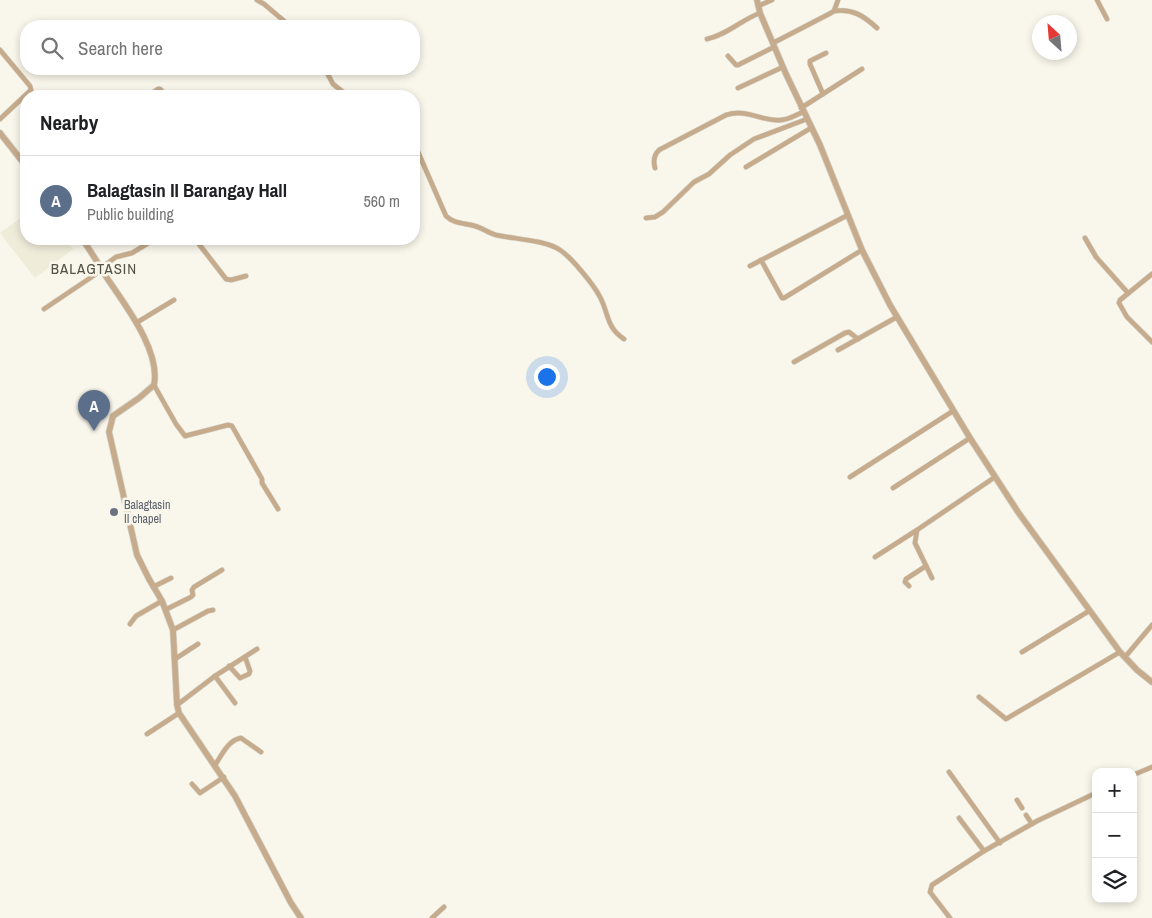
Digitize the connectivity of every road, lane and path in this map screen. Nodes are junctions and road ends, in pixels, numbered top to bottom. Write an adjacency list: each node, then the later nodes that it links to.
1 (257, 0): 8 (street)
2 (772, 0): 5 (street)
3 (838, 0): 6 (street)
4 (1097, 0): 7 (street)
5 (758, 6): 10 (street); 11 (street)
6 (834, 11): 9 (street); 11 (street)
7 (1107, 19)
8 (283, 20)
9 (877, 28)
10 (707, 39)
11 (773, 45): 14 (street); 15 (street)
12 (0, 50): 17 (street)
13 (826, 53): 23 (street)
14 (728, 56)
15 (783, 67): 20 (street); 25 (street)
16 (862, 70): 23 (street)
17 (20, 74)
18 (21, 75): 21 (street)
19 (328, 75): 22 (street)
20 (738, 88)
21 (31, 90)
22 (340, 90)
23 (823, 94): 25 (street)
24 (20, 100): 26 (street)
25 (802, 110): 27 (street); 33 (street)
26 (0, 119)
27 (807, 119): 28 (street); 35 (street)
28 (811, 128): 32 (street); 34 (street)
29 (0, 133): 31 (street)
30 (420, 157): 52 (street)
31 (20, 158)
32 (746, 167)
33 (655, 168)
34 (848, 215): 40 (street); 41 (street)
35 (646, 218)
36 (1085, 238): 46 (street)
37 (86, 245): 43 (street)
38 (144, 245): 43 (street)
39 (200, 245): 45 (street)
40 (862, 250): 41 (street); 49 (street)
41 (761, 260): 42 (street)
42 (750, 266)
43 (102, 269): 48 (street); 50 (street)
44 (1152, 274): 46 (street)
45 (246, 276)
46 (1128, 293): 53 (street)
47 (174, 300): 50 (street)
48 (44, 310)
49 (897, 318): 51 (street); 57 (street)
50 (136, 323): 56 (street)
51 (858, 339): 54 (street); 55 (street)
52 (624, 340)
53 (1152, 342)
54 (838, 350)
55 (794, 362)
56 (154, 385): 62 (street); 70 (street)
57 (953, 411): 58 (street); 59 (street)
58 (970, 438): 60 (street); 61 (street)
59 (850, 477)
60 (995, 477): 63 (street); 74 (street)
61 (893, 488)
62 (278, 509)
63 (917, 530): 64 (street); 65 (street)
64 (875, 557)
65 (926, 566): 68 (street); 69 (street)
66 (222, 570): 72 (street)
67 (170, 578): 70 (street)
68 (932, 578)
69 (909, 586)
70 (153, 587): 71 (street)
71 (162, 601): 72 (street); 75 (street)
72 (165, 610): 77 (street)
73 (213, 610): 77 (street)
74 (1089, 611): 80 (street); 81 (street)
75 (130, 624)
76 (1152, 625): 83 (street)
77 (173, 630): 84 (street)
78 (198, 644): 84 (street)
79 (257, 649): 82 (street)
80 (1022, 652)
81 (1120, 652): 83 (street); 88 (street)
82 (245, 657): 85 (street); 85 (street)
83 (1125, 657): 87 (street)
84 (175, 659): 90 (street)
85 (229, 666): 86 (street)
86 (216, 676): 89 (street); 90 (street)
87 (1152, 682)
88 (979, 697)
89 (235, 703)
90 (177, 706): 91 (street)
91 (179, 713): 92 (street); 94 (street)
92 (147, 734)
93 (261, 752): 94 (street)
94 (216, 765): 98 (street)
95 (1152, 767): 97 (street)
96 (948, 772): 106 (street)
97 (1137, 773)
98 (224, 777): 99 (street); 109 (street)
99 (192, 784)
100 (1092, 795): 105 (street)
101 (1017, 800): 102 (street)
102 (1022, 808)
103 (1026, 815): 105 (street)
104 (959, 818): 107 (street)
105 (1032, 824): 106 (street)
106 (1000, 843): 107 (street)
107 (984, 852): 111 (street)
108 (444, 907): 110 (street)
109 (301, 918)
110 (432, 918)
111 (950, 918)

